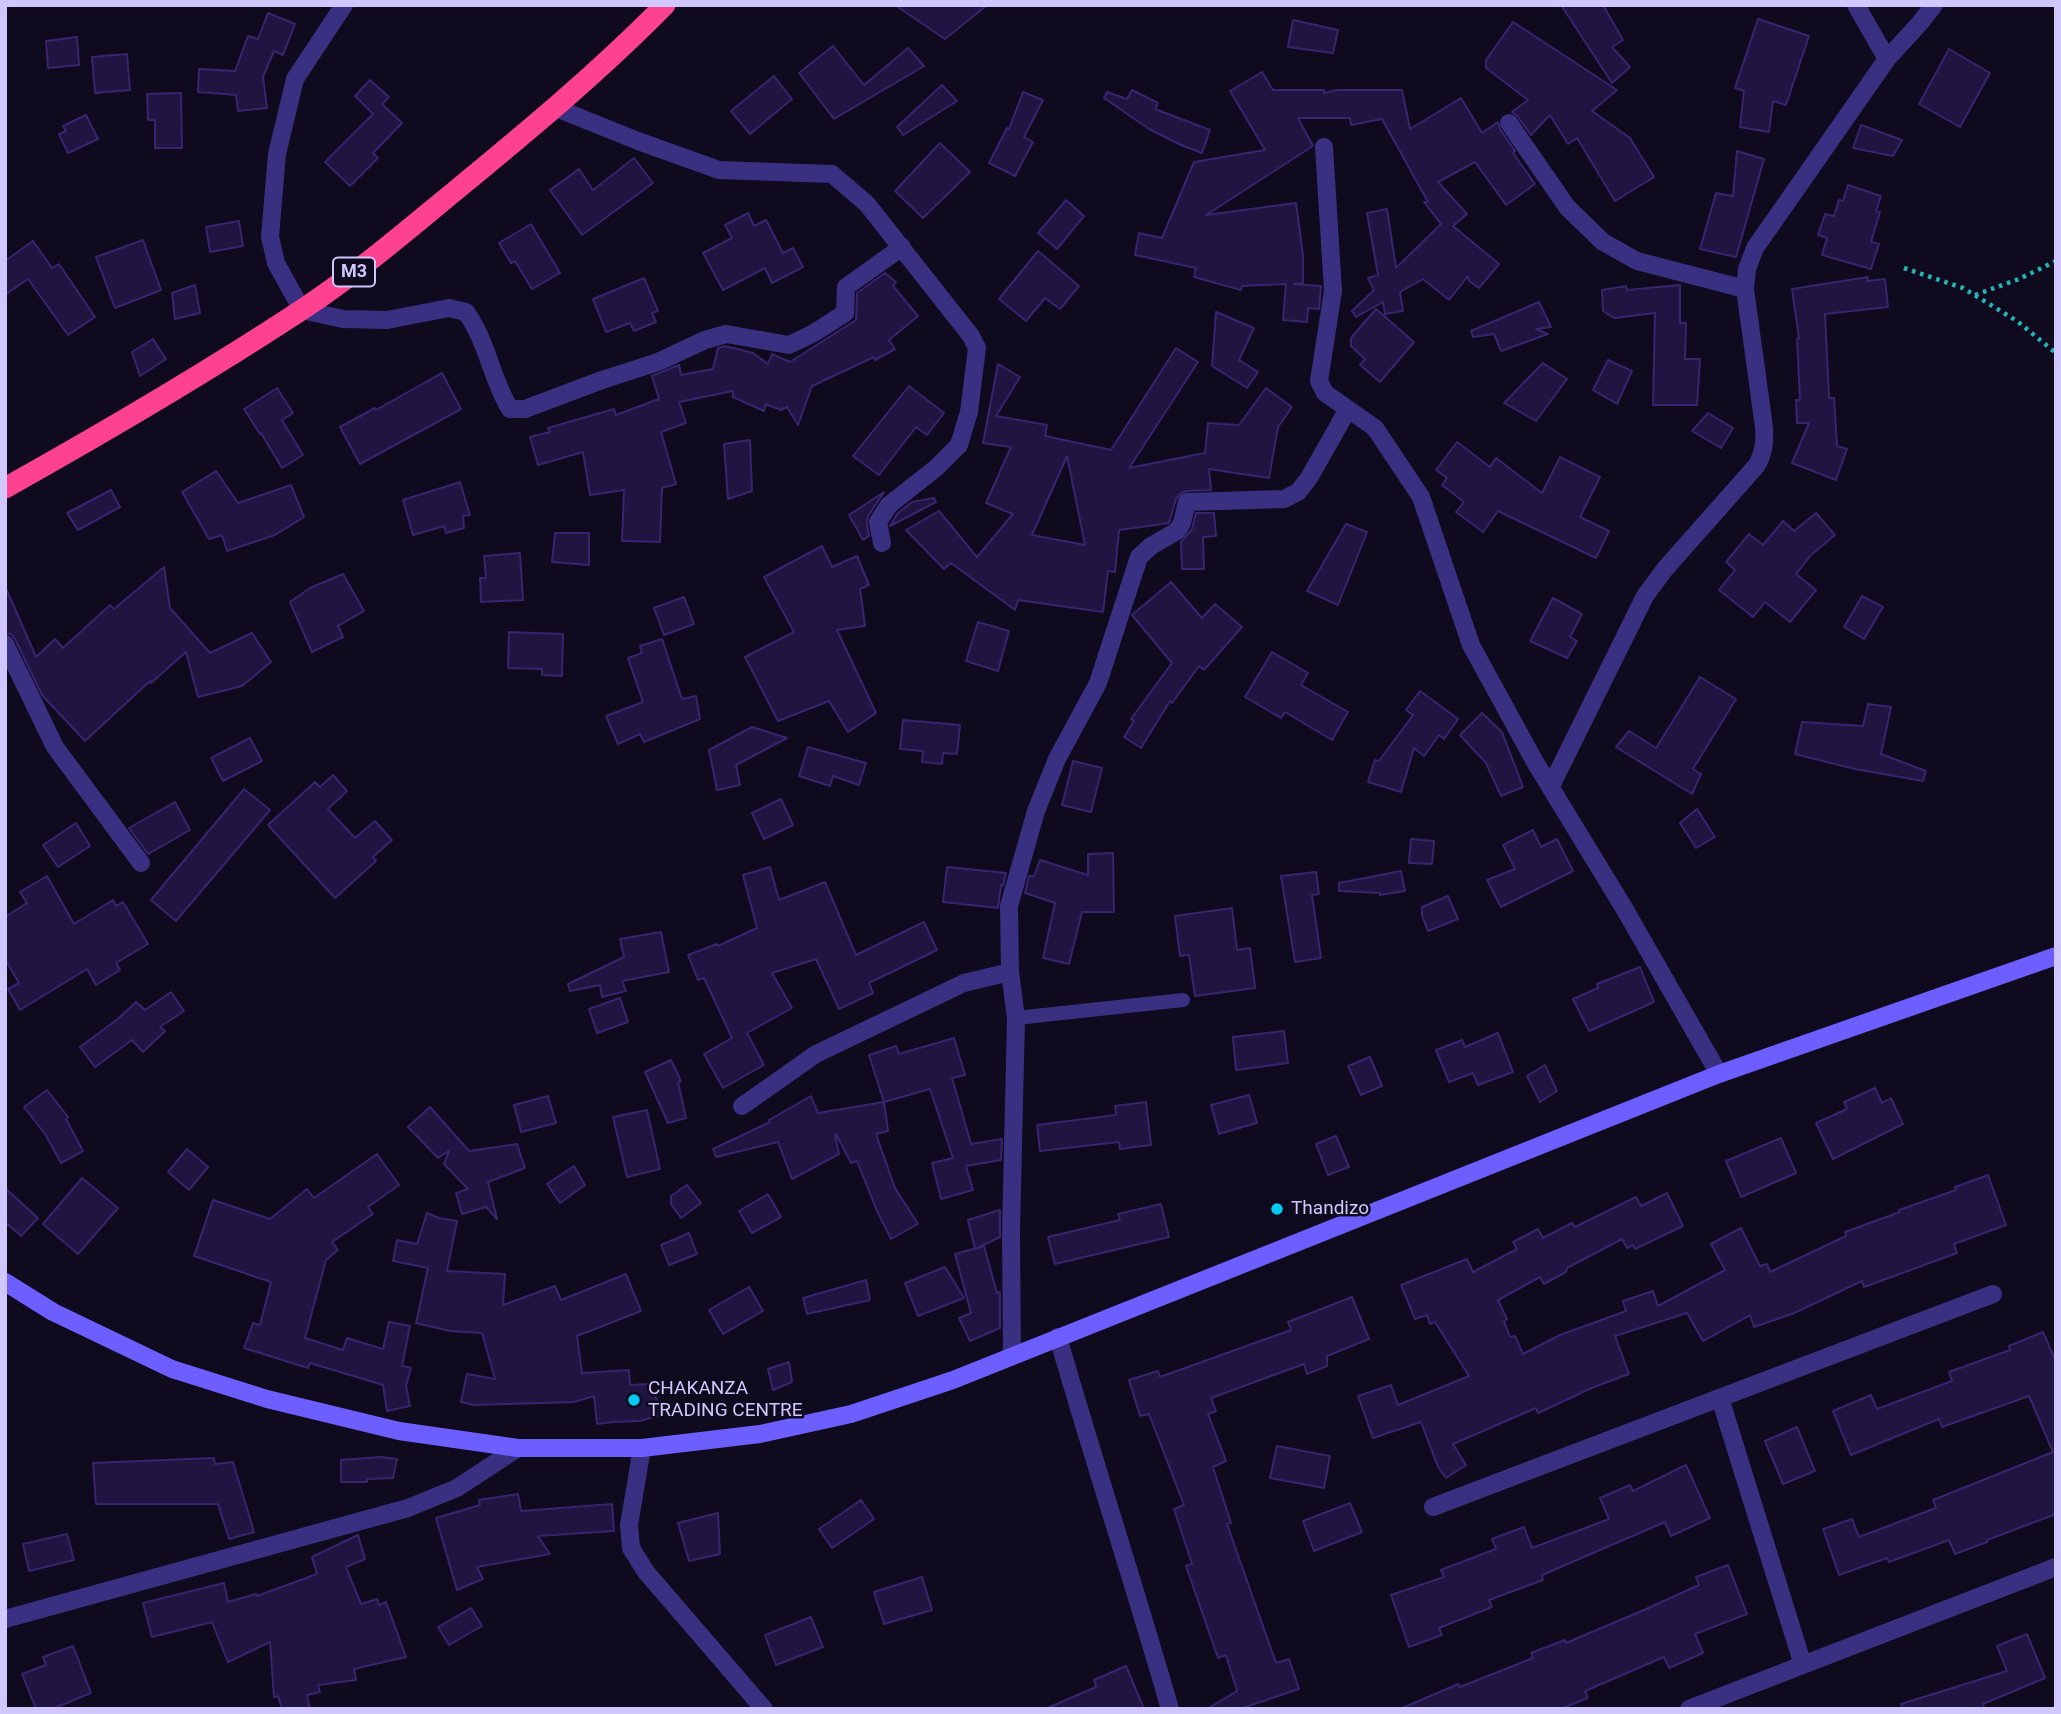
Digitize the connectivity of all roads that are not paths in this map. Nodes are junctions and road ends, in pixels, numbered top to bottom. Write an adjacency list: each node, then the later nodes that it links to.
1 (344, 5): 11 (street)
2 (665, 5): 6 (highway, M3)
3 (1856, 5): 5 (street)
4 (1934, 5): 5 (street)
5 (1887, 59): 10 (street)
6 (556, 108): 9 (street); 11 (highway, M3)
7 (1509, 123): 10 (street)
8 (1324, 147): 12 (street)
9 (902, 247): 11 (street); 14 (street)
10 (1745, 289): 16 (street)
11 (302, 310): 13 (highway, M3)
12 (1348, 409): 16 (street); 19 (street)
13 (5, 488)
14 (882, 543)
15 (5, 645): 17 (street)
16 (1551, 786): 22 (street)
17 (141, 863)
18 (2056, 956): 22 (main road)
19 (1010, 972): 21 (street); 23 (street)
20 (1183, 1000): 21 (lane)
21 (1017, 1018): 27 (street)
22 (1719, 1074): 26 (main road)
23 (742, 1106)
24 (5, 1282): 29 (main road)
25 (1993, 1294): 28 (street)
26 (1058, 1337): 27 (main road); 36 (street)
27 (1012, 1356): 30 (main road)
28 (1720, 1398): 31 (street); 34 (street)
29 (518, 1448): 30 (main road); 33 (street)
30 (642, 1448): 35 (street)
31 (1433, 1507)
32 (2056, 1567): 34 (street)
33 (5, 1619)
34 (1803, 1665): 37 (street)
35 (764, 1709)
36 (1170, 1709)
37 (1689, 1709)

